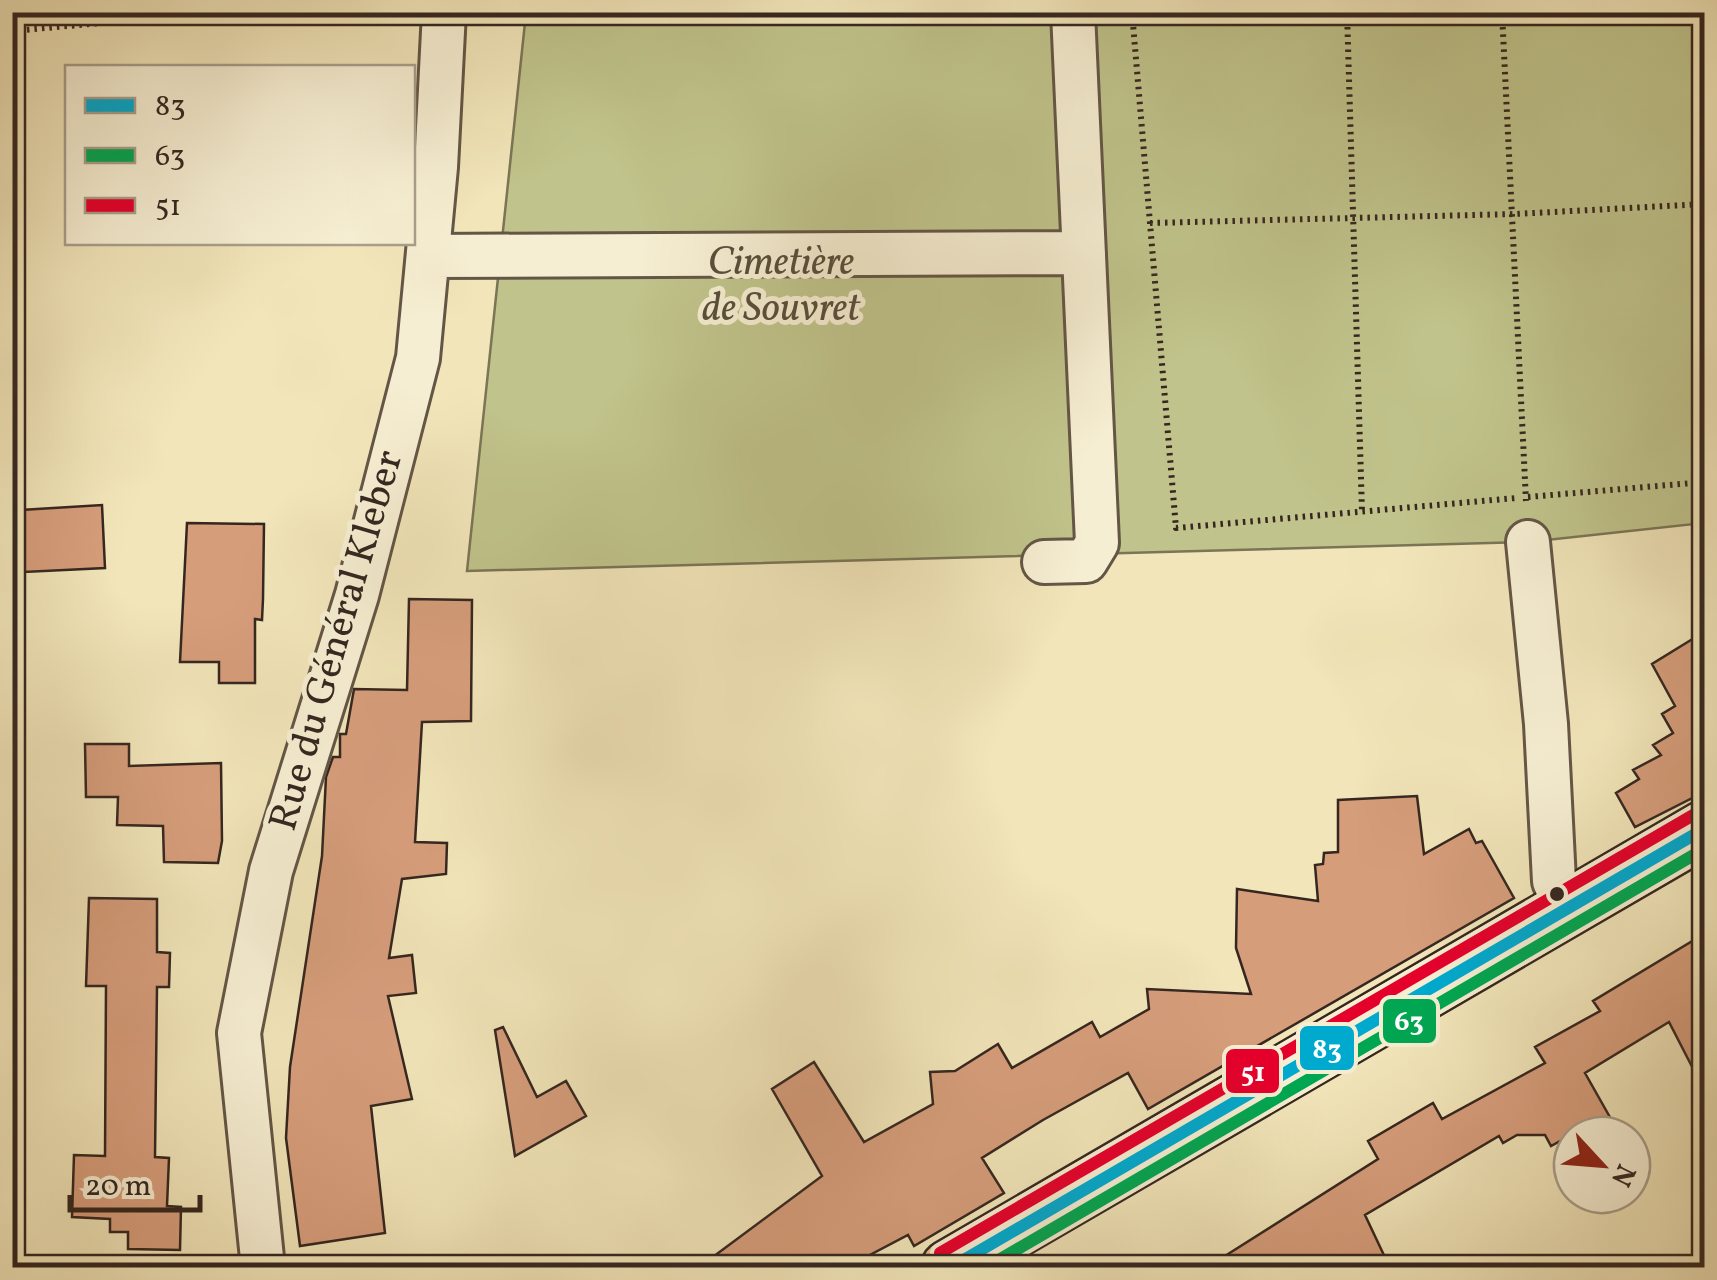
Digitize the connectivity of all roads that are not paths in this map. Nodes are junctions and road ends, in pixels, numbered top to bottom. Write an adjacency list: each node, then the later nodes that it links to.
1 (444, 12): 4 (street, Rue du Général Kleber)
2 (1072, 12): 3 (street)
3 (1084, 253): 4 (street); 6 (street)
4 (428, 256): 9 (street, Rue du Général Kleber)
5 (1528, 542): 8 (street)
6 (1044, 562)
7 (1704, 829): 8 (main road)
8 (1566, 909): 10 (main road)
9 (263, 1268)
10 (949, 1268)

